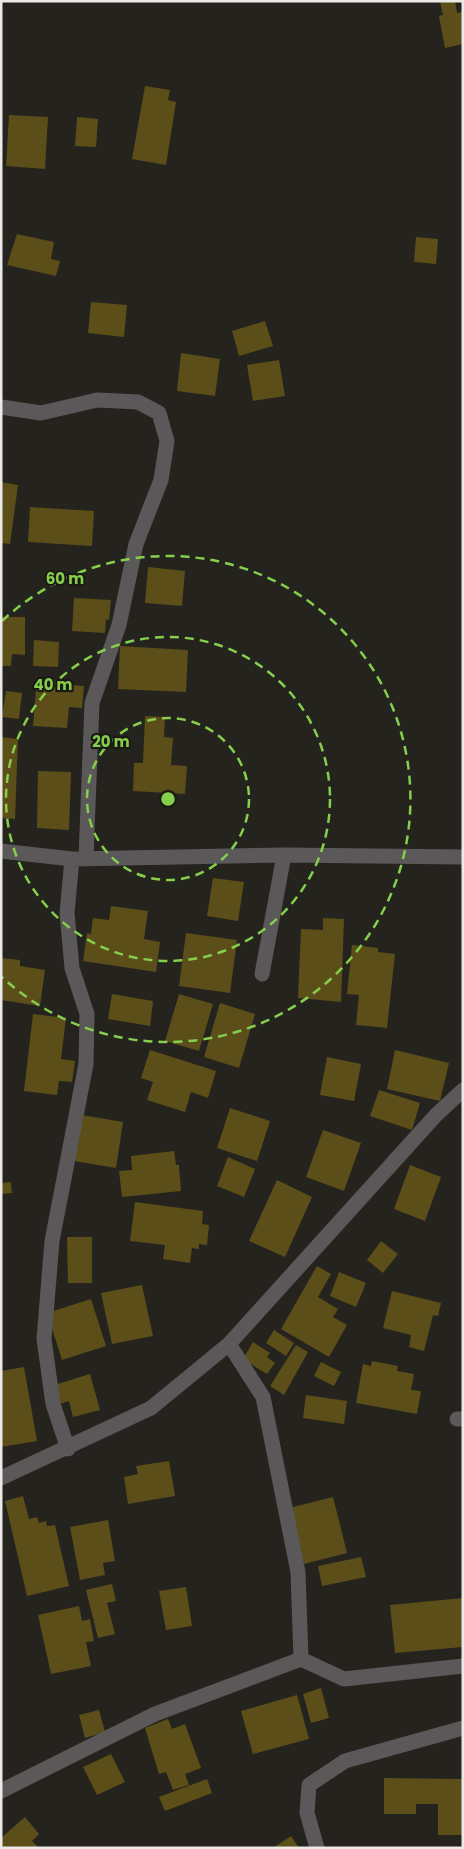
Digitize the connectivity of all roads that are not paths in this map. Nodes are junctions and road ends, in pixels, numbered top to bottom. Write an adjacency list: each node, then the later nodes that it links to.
1 (1, 407): 5 (street)
2 (1, 851): 5 (street)
3 (284, 855): 4 (street); 5 (street); 6 (street)
4 (463, 857)
5 (79, 859): 9 (street)
6 (262, 974)
7 (463, 1090): 8 (street)
8 (229, 1344): 9 (street); 11 (street)
9 (68, 1449): 10 (street)
10 (1, 1478)
11 (301, 1660): 12 (street); 14 (street)
12 (463, 1666)
13 (463, 1728): 15 (street)
14 (1, 1791)
15 (317, 1848)

